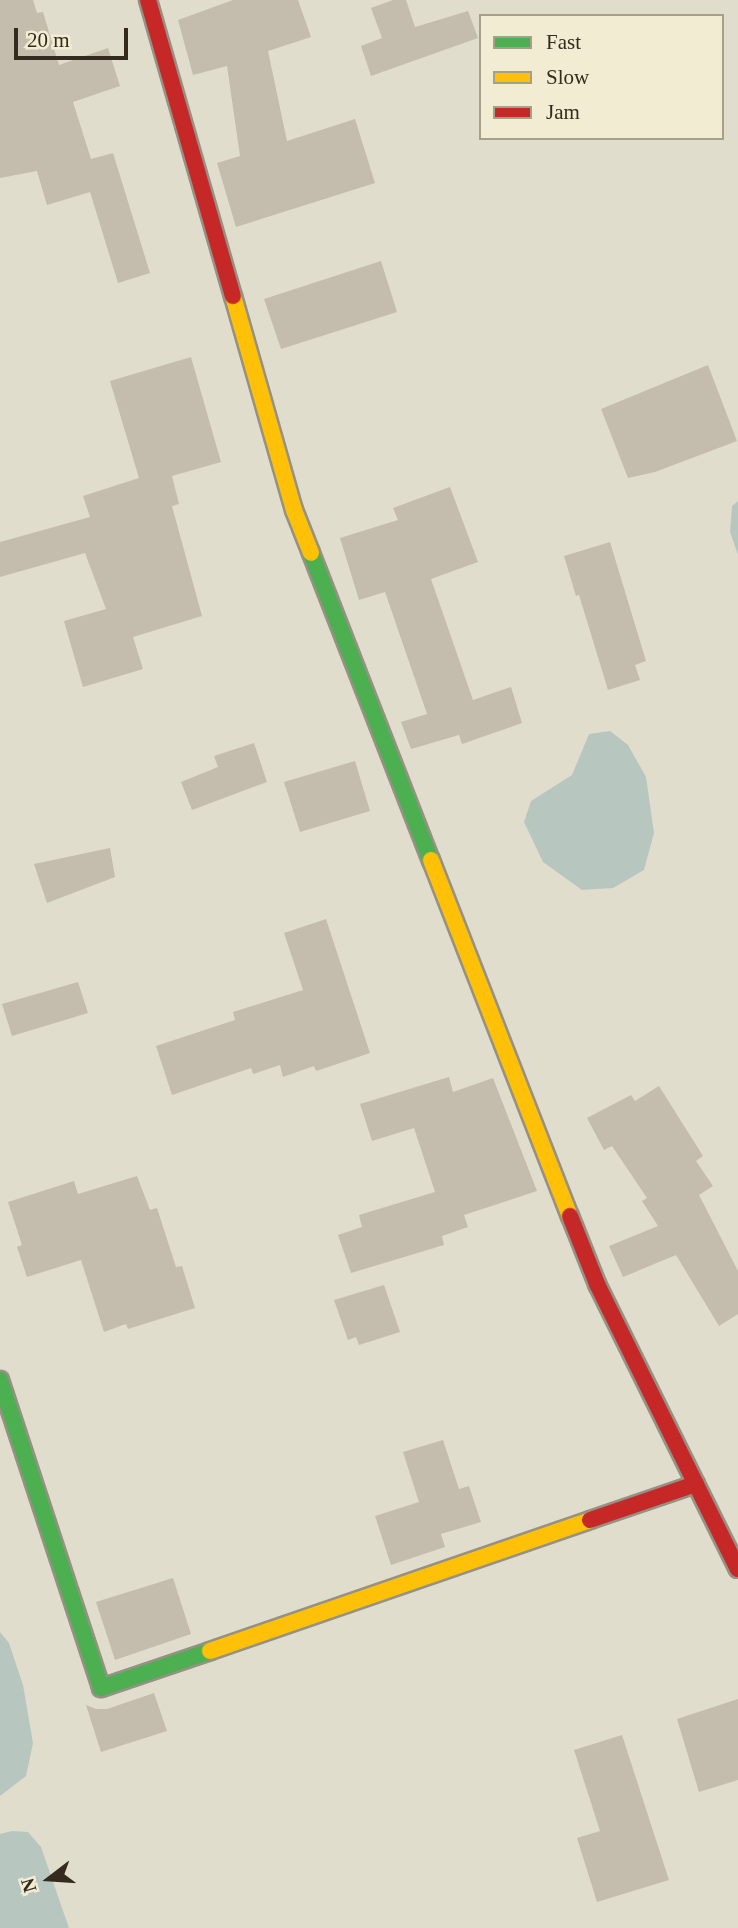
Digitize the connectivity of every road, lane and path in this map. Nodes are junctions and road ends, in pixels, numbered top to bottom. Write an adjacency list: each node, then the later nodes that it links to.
1 (148, 0): 3 (street)
2 (0, 1380): 3 (street)
3 (696, 1484): 4 (street)
4 (738, 1569)

